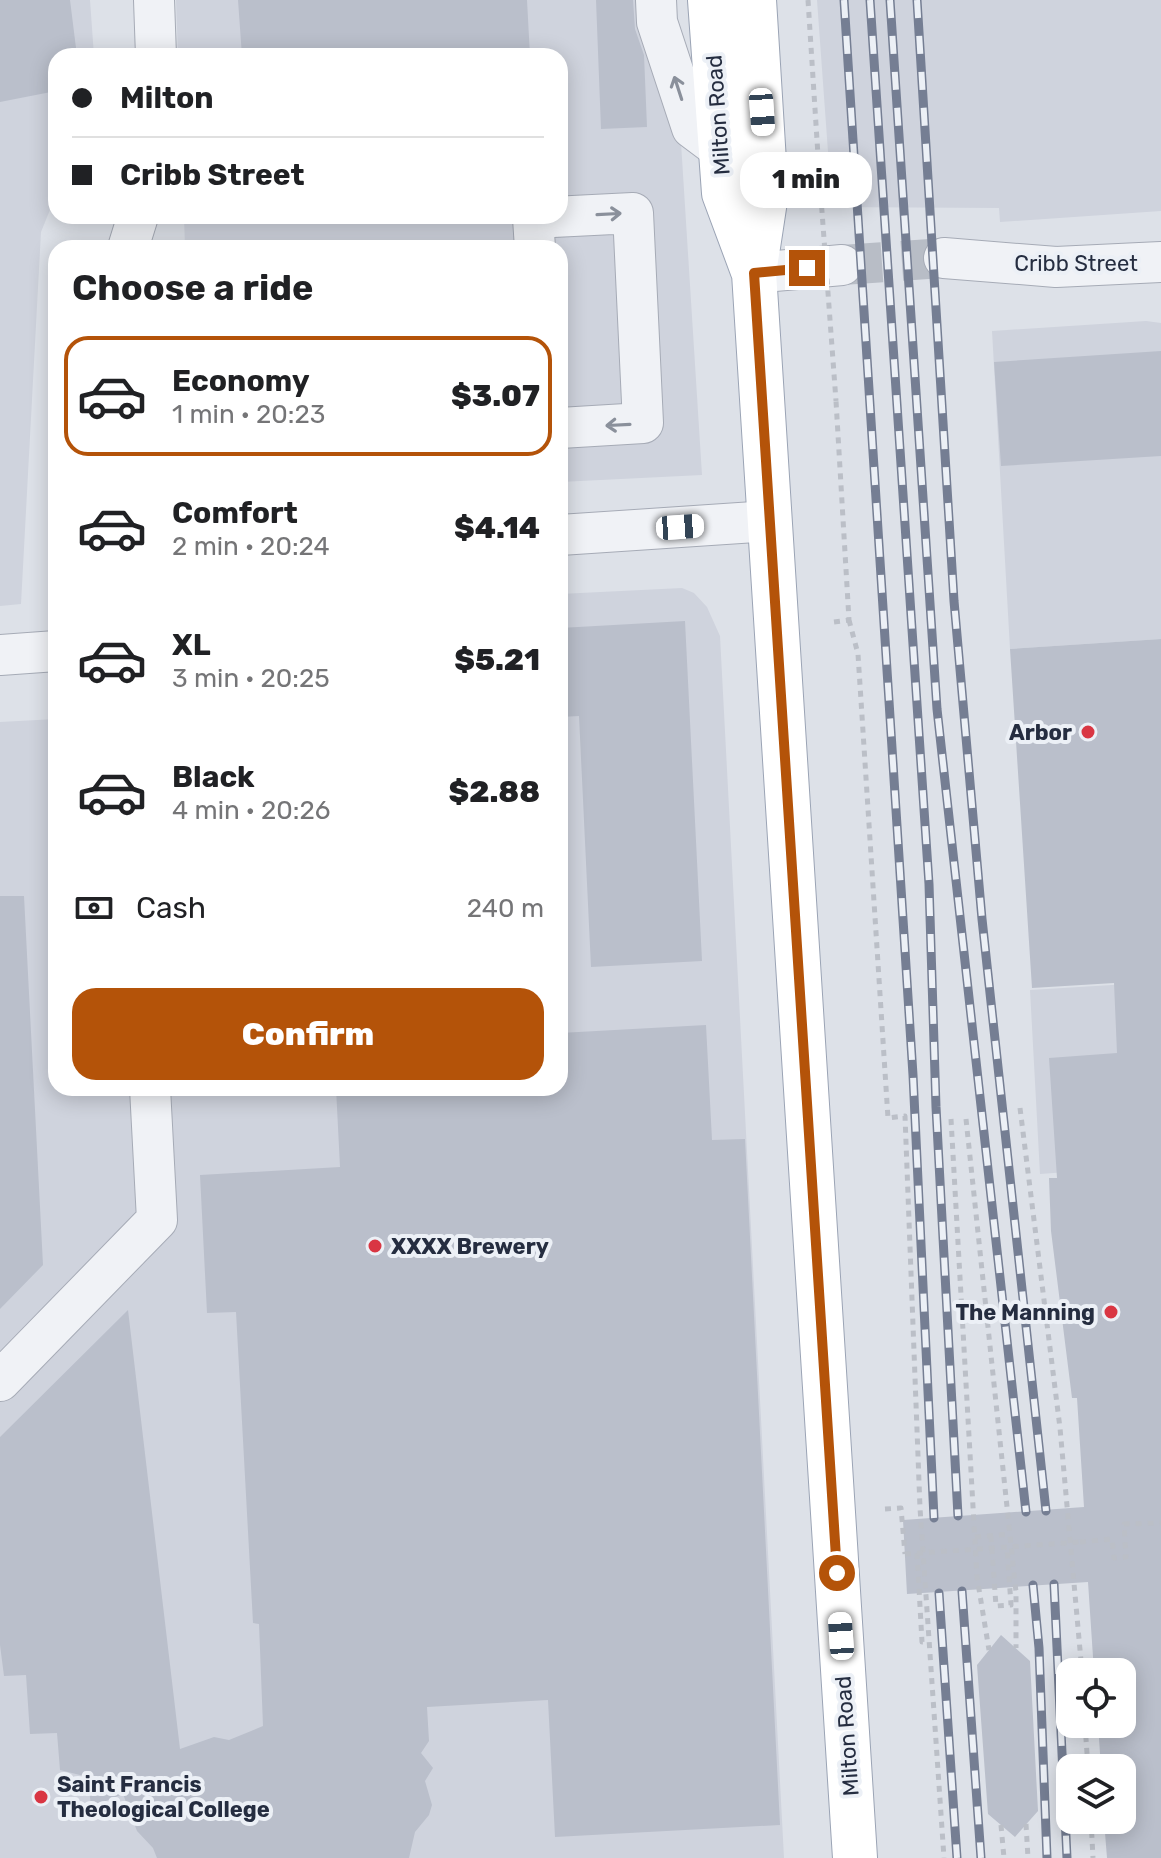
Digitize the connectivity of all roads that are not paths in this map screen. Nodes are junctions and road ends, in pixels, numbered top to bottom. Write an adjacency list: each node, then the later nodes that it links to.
1 (154, 0): 5 (street)
2 (656, 0): 6 (street, one-way to 2)
3 (710, 0): 6 (main road, Milton Road)
4 (754, 0): 11 (main road, Milton Road)
5 (156, 48)
6 (720, 149): 11 (main road, Milton Road)
7 (568, 216): 12 (street, one-way to 12)
8 (944, 258): 9 (street, Cribb Street)
9 (1161, 262)
10 (842, 265): 11 (street)
11 (754, 273): 13 (main road, Milton Road)
12 (568, 428)
13 (770, 521): 14 (street); 19 (main road, Milton Road)
14 (568, 534)
15 (48, 652): 16 (street)
16 (0, 655)
17 (150, 1096): 18 (street)
18 (0, 1381)
19 (855, 1858)

